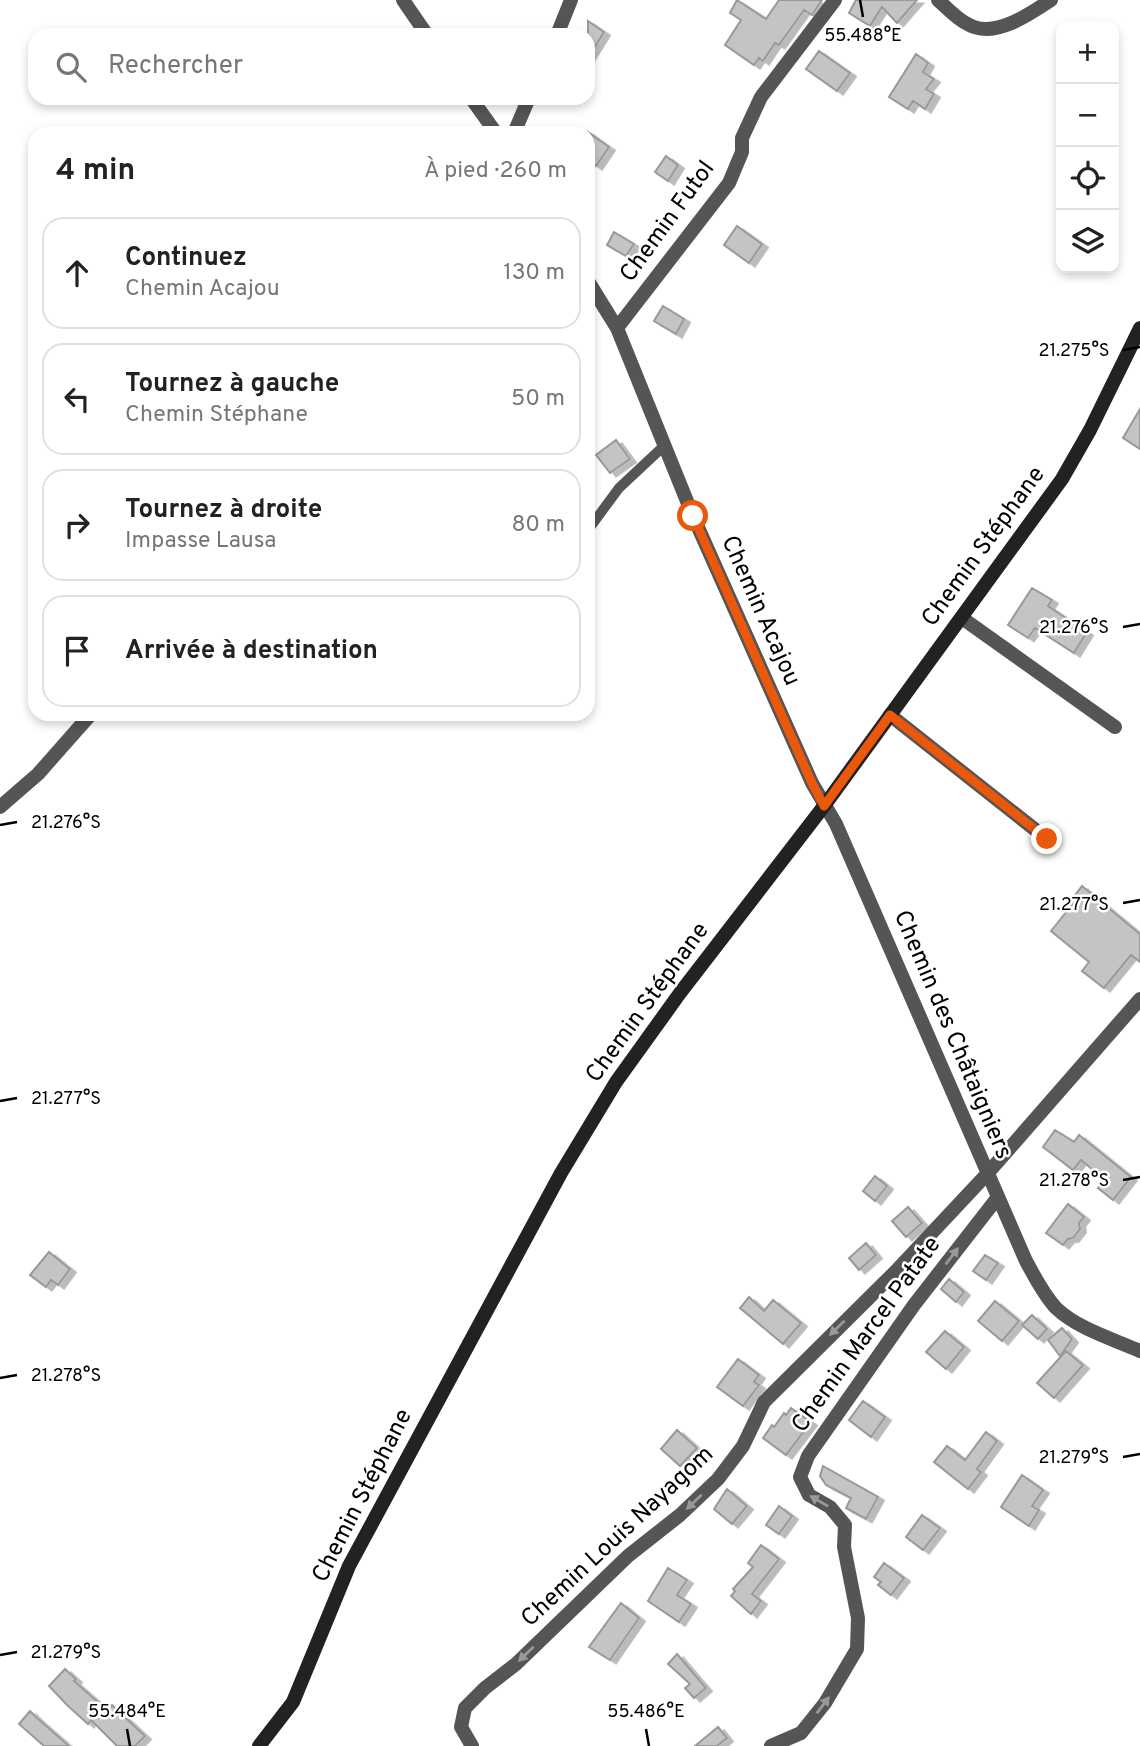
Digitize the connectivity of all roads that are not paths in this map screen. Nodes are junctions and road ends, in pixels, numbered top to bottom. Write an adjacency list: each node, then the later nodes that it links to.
1 (403, 0): 6 (street)
2 (571, 0): 7 (street)
3 (835, 0): 13 (street, Chemin Futol)
4 (938, 0): 5 (street)
5 (1051, 0)
6 (422, 28)
7 (559, 28)
8 (476, 105): 10 (street)
9 (526, 105): 11 (street)
10 (491, 126)
11 (517, 126)
12 (595, 292): 13 (street, Chemin Acajou)
13 (617, 328): 15 (street, Chemin Acajou)
14 (1140, 328): 17 (main road, Chemin Stéphane)
15 (665, 445): 16 (lane); 21 (street, Chemin Acajou)
16 (595, 521)
17 (962, 618): 18 (main road, Chemin Stéphane); 20 (street)
18 (890, 715): 21 (main road, Chemin Stéphane); 23 (street)
19 (85, 721): 22 (street)
20 (1115, 727)
21 (824, 806): 25 (street, Chemin des Châtaigniers); 28 (main road, Chemin Stéphane)
22 (0, 807)
23 (1047, 839)
24 (1140, 999): 25 (street, Chemin Louis Nayagom)
25 (987, 1174): 26 (street, Chemin des Châtaigniers); 29 (street, Chemin Louis Nayagom, one-way to 29)
26 (998, 1197): 27 (street, Chemin des Châtaigniers); 30 (street, Chemin Marcel Patate, one-way to 26)
27 (1140, 1351)
28 (260, 1746)
29 (472, 1746)
30 (771, 1746)

